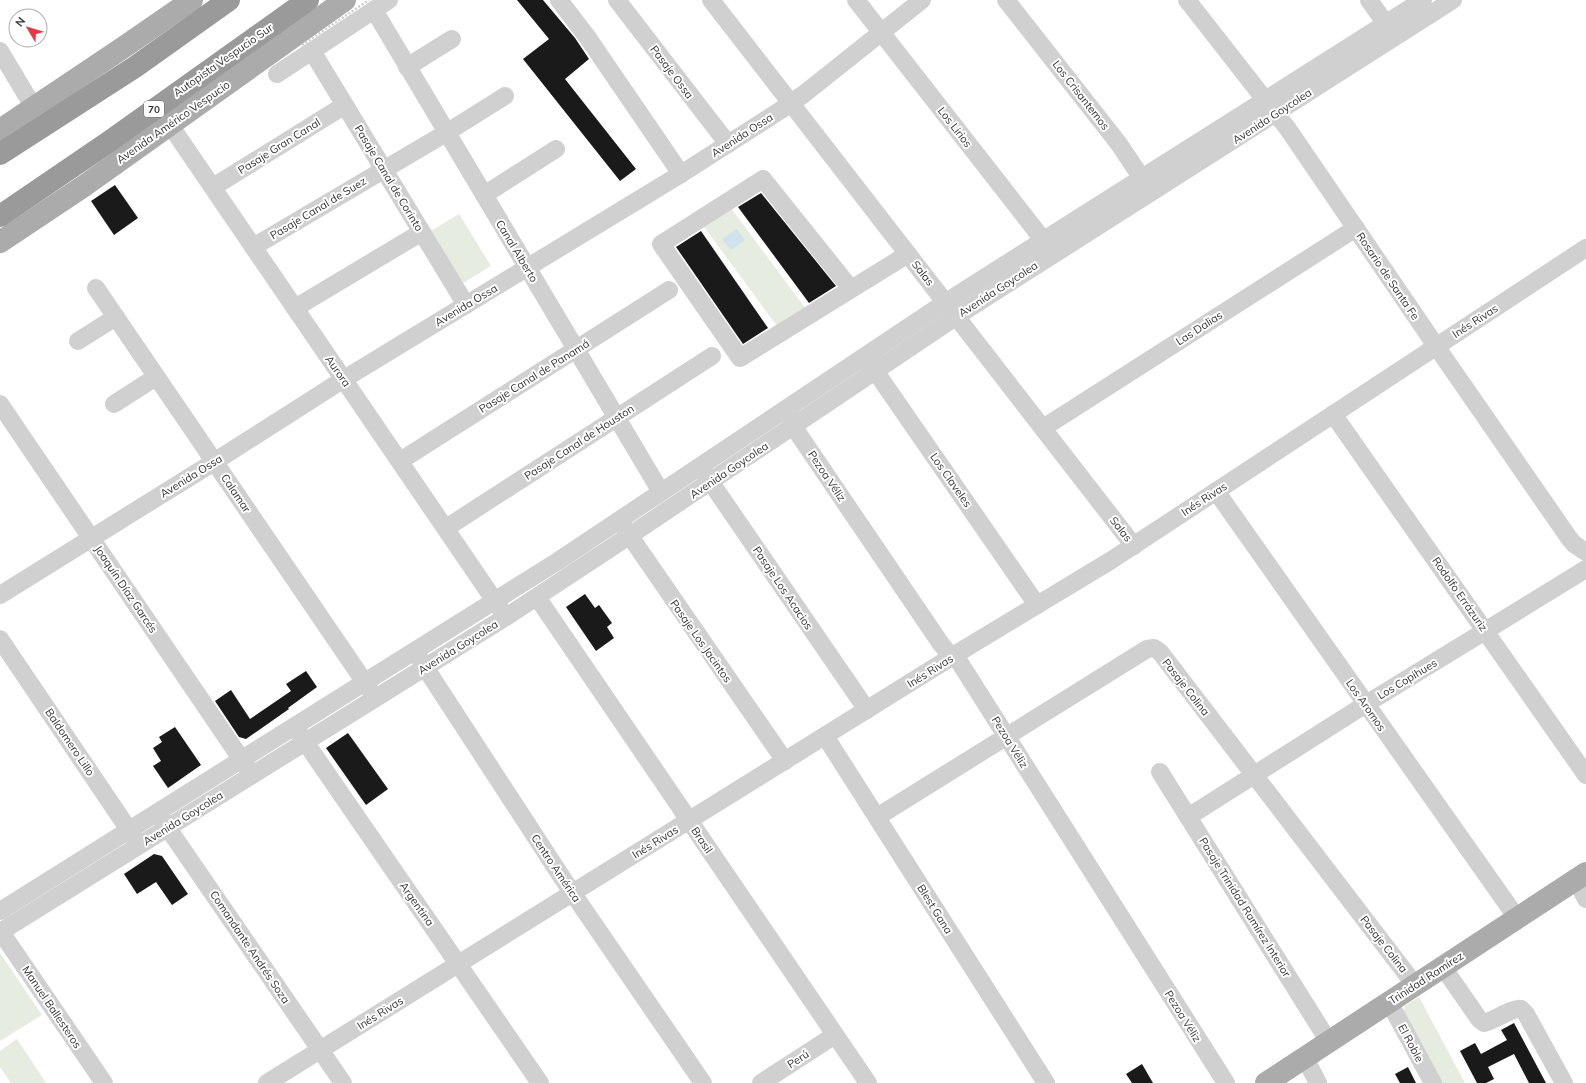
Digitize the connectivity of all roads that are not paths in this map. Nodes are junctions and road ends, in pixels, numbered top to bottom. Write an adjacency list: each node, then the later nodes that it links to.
1 (192, 0): 28 (main road)
2 (229, 0): 34 (highway)
3 (308, 0): 40 (highway, Autopista Vespucio Sur / 70)
4 (345, 0): 29 (main road, Avenida Américo Vespucio)
5 (389, 0): 16 (street)
6 (560, 0): 36 (street)
7 (617, 0): 32 (street, Pasaje Ossa)
8 (712, 0): 25 (street, Salas)
9 (856, 0): 18 (street, Los Lirios)
10 (922, 0): 18 (street, Avenida Ossa)
11 (1006, 0): 37 (street, Los Crisantemos)
12 (1187, 0): 27 (street, Rosario de Santa Fe)
13 (1369, 0): 17 (street)
14 (1423, 0): 17 (street, Avenida Goycolea)
15 (1453, 0): 27 (street, Avenida Goycolea)
16 (372, 5): 20 (street); 22 (street, Canal Alberto)
17 (1386, 24): 27 (street, Avenida Goycolea)
18 (881, 33): 25 (street, Avenida Ossa); 45 (street, Los Lirios)
19 (452, 40): 22 (street)
20 (307, 48): 23 (street); 26 (street, Pasaje Canal de Corinto)
21 (0, 51): 28 (street)
22 (407, 67): 31 (street, Canal Alberto)
23 (277, 74)
24 (505, 96): 31 (street, Pasaje Canal de Suez)
25 (792, 103): 32 (street, Avenida Ossa); 47 (street, Salas)
26 (345, 105): 35 (street, Pasaje Canal de Corinto); 38 (street, Pasaje Gran Canal)
27 (1271, 106): 37 (street, Avenida Goycolea); 41 (street, Rosario de Santa Fe)
28 (34, 108): 30 (main road)
29 (170, 125): 38 (street, Aurora); 43 (main road, Avenida Américo Vespucio)
30 (0, 130)
31 (446, 133): 35 (street, Pasaje Canal de Suez); 39 (street, Canal Alberto)
32 (728, 144): 36 (street, Avenida Ossa)
33 (556, 149): 39 (street)
34 (0, 154)
35 (384, 169): 42 (street, Pasaje Canal de Corinto); 44 (street, Pasaje Canal de Suez)
36 (681, 174): 48 (street, Avenida Ossa)
37 (1147, 186): 45 (street, Avenida Goycolea)
38 (212, 187): 44 (street, Aurora)
39 (484, 195): 48 (street, Canal Alberto)
40 (0, 216)
41 (1356, 228): 57 (street, Rosario de Santa Fe); 70 (street, Las Dalias)
42 (422, 232): 52 (street, Pasaje Canal de Corinto); 53 (street)
43 (0, 242)
44 (253, 247): 53 (street, Aurora)
45 (1048, 247): 54 (street, Avenida Goycolea)
46 (1586, 248): 57 (street, Inés Rivas)
47 (908, 254): 51 (street); 54 (street, Salas)
48 (528, 269): 52 (street, Avenida Ossa); 58 (street, Canal Alberto)
49 (96, 288): 55 (street, Calamar)
50 (669, 290): 58 (street, Pasaje Canal de Panamá)
51 (851, 290): 51 (street)
52 (466, 305): 63 (street, Avenida Ossa)
53 (295, 308): 63 (street, Aurora)
54 (951, 309): 60 (street, Avenida Goycolea); 61 (street, Avenida Goycolea); 70 (street, Salas)
55 (116, 317): 56 (street); 62 (street, Calamar)
56 (78, 341)
57 (1436, 346): 67 (street, Inés Rivas); 82 (street, Rosario de Santa Fe)
58 (576, 349): 68 (street, Canal Alberto); 71 (street, Pasaje Canal de Panamá)
59 (712, 356): 68 (street, Pasaje Canal de Houston)
60 (865, 356): 61 (street, Los Claveles); 66 (street, Avenida Goycolea)
61 (875, 371): 69 (street, Avenida Goycolea); 87 (street, Los Claveles)
62 (156, 377): 65 (street); 72 (street, Calamar)
63 (344, 379): 71 (street, Aurora); 72 (street, Avenida Ossa)
64 (0, 404): 80 (street, Joaquín Díaz Garcés)
65 (114, 404)
66 (788, 408): 69 (street, Pezoa Véliz); 73 (street, Avenida Goycolea)
67 (1333, 414): 75 (street, Inés Rivas); 89 (street, Rodolfo Errázuriz)
68 (617, 417): 76 (street, Canal Alberto); 78 (street, Pasaje Canal de Houston)
69 (793, 426): 74 (street, Avenida Goycolea); 92 (street, Pezoa Véliz)
70 (1043, 428): 81 (street, Salas)
71 (400, 461): 78 (street, Aurora)
72 (214, 462): 80 (street, Avenida Ossa); 94 (street, Calamar)
73 (700, 466): 74 (street, Pasaje Los Acacios); 76 (street, Avenida Goycolea)
74 (710, 482): 79 (street, Avenida Goycolea); 97 (street, Pasaje Los Acacios)
75 (1216, 491): 81 (street, Inés Rivas); 96 (street, Los Aromos)
76 (661, 492): 77 (street, Avenida Goycolea)
77 (619, 520): 79 (street, Pasaje Los Jacintos); 86 (street, Avenida Goycolea)
78 (446, 528): 86 (street, Aurora)
79 (629, 536): 85 (street, Avenida Goycolea); 103 (street, Pasaje Los Jacintos)
80 (91, 538): 84 (street, Avenida Ossa); 102 (street, Joaquín Díaz Garcés)
81 (1134, 546): 87 (street, Inés Rivas)
82 (1586, 552)
83 (1586, 569): 89 (street, Los Copihues)
84 (0, 595)
85 (537, 597): 88 (street, Avenida Goycolea); 111 (street, Brasil)
86 (495, 600): 88 (street, Aurora); 91 (street, Avenida Goycolea)
87 (1037, 605): 92 (street, Inés Rivas)
88 (506, 617): 93 (street, Avenida Goycolea)
89 (1486, 631): 96 (street, Los Copihues); 107 (street, Rodolfo Errázuriz)
90 (0, 640): 113 (street, Baldomero Lillo)
91 (414, 650): 93 (street, Centro América); 94 (street, Avenida Goycolea)
92 (953, 656): 97 (street, Inés Rivas); 100 (street, Pezoa Véliz)
93 (424, 668): 95 (street, Avenida Goycolea); 116 (street, Centro América)
94 (364, 682): 95 (street, Calamar); 98 (street, Avenida Goycolea)
95 (375, 698): 101 (street, Avenida Goycolea)
96 (1366, 704): 106 (street, Los Copihues); 119 (street, Los Aromos)
97 (867, 710): 99 (street, Inés Rivas)
98 (294, 726): 101 (street, Argentina); 102 (street, Avenida Goycolea)
99 (825, 736): 103 (street, Inés Rivas); 109 (street, Blest Gana)
100 (1006, 736): 106 (street, Pasaje Colina); 109 (street, Pasaje Colina); 137 (street, Pezoa Véliz)
101 (305, 742): 105 (street, Avenida Goycolea); 121 (street, Argentina)
102 (242, 759): 105 (street, Joaquín Díaz Garcés); 108 (street, Avenida Goycolea)
103 (785, 761): 111 (street, Inés Rivas)
104 (1160, 772): 110 (street, Pasaje Trinidad Ramírez Interior)
105 (252, 775): 112 (street, Avenida Goycolea)
106 (1254, 775): 110 (street, Los Copihues); 123 (street, Pasaje Colina)
107 (1586, 775)
108 (157, 812): 112 (street, Comandante Andrés Soza); 113 (street, Avenida Goycolea)
109 (877, 817): 136 (street, Blest Gana)
110 (1188, 817): 126 (street, Pasaje Trinidad Ramírez Interior)
111 (689, 821): 116 (street, Inés Rivas); 125 (street, Brasil)
112 (168, 827): 114 (street, Avenida Goycolea); 127 (street, Comandante Andrés Soza)
113 (129, 829): 114 (street, Baldomero Lillo); 118 (street, Avenida Goycolea)
114 (139, 845): 120 (street, Avenida Goycolea)
115 (1581, 876): 117 (street); 119 (main road, Trinidad Ramírez)
116 (573, 893): 121 (street, Inés Rivas); 133 (street, Centro América)
117 (1586, 899)
118 (0, 911)
119 (1517, 918): 122 (main road, Trinidad Ramírez)
120 (1, 932): 129 (street, Manuel Ballesteros)
121 (459, 964): 127 (street, Inés Rivas); 132 (street, Argentina)
122 (1443, 967): 123 (main road, Trinidad Ramírez); 141 (street)
123 (1415, 985): 124 (main road, Trinidad Ramírez)
124 (1389, 1002): 126 (main road, Trinidad Ramírez); 140 (street, El Roble)
125 (835, 1036): 134 (street, Perú); 135 (street, Brasil)
126 (1329, 1042): 128 (main road, Trinidad Ramírez)
127 (320, 1050): 130 (street, Inés Rivas); 131 (street, Comandante Andrés Soza)
128 (1305, 1058): 138 (main road, Trinidad Ramírez); 139 (street)
129 (104, 1083)
130 (267, 1083)
131 (343, 1083)
132 (540, 1083)
133 (703, 1083)
134 (761, 1083)
135 (868, 1083)
136 (1046, 1083)
137 (1226, 1083)
138 (1266, 1083)
139 (1318, 1083)
140 (1433, 1083)
141 (1564, 1083)

